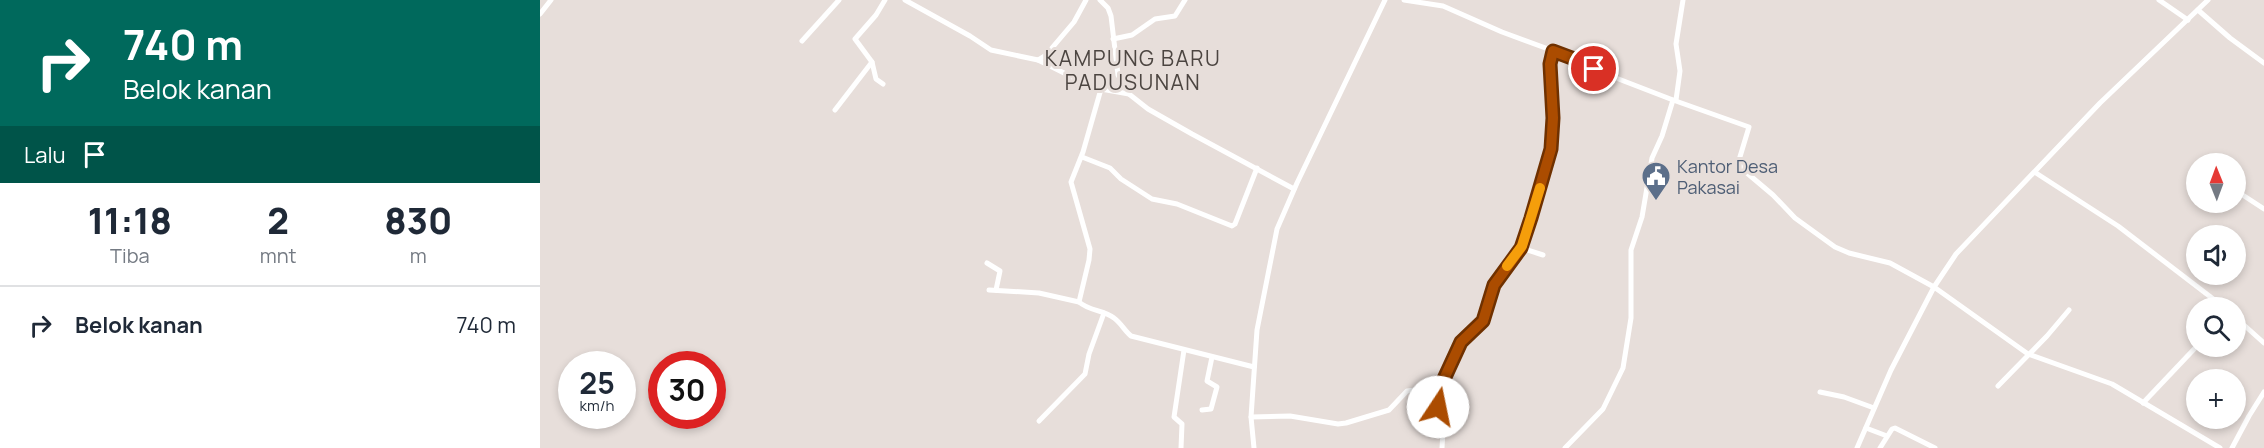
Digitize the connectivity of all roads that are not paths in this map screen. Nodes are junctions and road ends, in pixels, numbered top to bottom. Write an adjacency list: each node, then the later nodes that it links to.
1 (551, 0): 14 (street)
2 (839, 0): 17 (street)
3 (885, 0): 20 (street)
4 (905, 0): 19 (street)
5 (1086, 0): 19 (street)
6 (1100, 0): 16 (street)
7 (1185, 0): 16 (street)
8 (1385, 0): 30 (street)
9 (1404, 0): 18 (street)
10 (1683, 0): 25 (street)
11 (2159, 0): 15 (street)
12 (2208, 0): 13 (street)
13 (2198, 10): 15 (street); 21 (street)
14 (540, 14)
15 (2188, 20): 29 (street)
16 (1113, 39): 24 (street)
17 (802, 41)
18 (1553, 51): 25 (street); 33 (street)
19 (1038, 60): 23 (street)
20 (872, 62): 22 (street); 26 (street)
21 (2264, 63)
22 (883, 84)
23 (1101, 89): 24 (street); 27 (street)
24 (1129, 94): 28 (street)
25 (1675, 100): 36 (street); 62 (street)
26 (835, 110)
27 (1082, 157): 28 (street); 38 (street)
28 (1257, 168): 30 (street)
29 (2036, 173): 36 (street); 37 (street)
30 (1294, 189): 47 (street)
31 (2246, 197): 32 (street)
32 (2264, 209)
33 (1521, 248): 34 (street); 49 (street)
34 (1543, 255)
35 (987, 264): 38 (street)
36 (1934, 287): 44 (street); 53 (street)
37 (2211, 297)
38 (1079, 302): 40 (street)
39 (2069, 310): 44 (street)
40 (1104, 313): 43 (street); 56 (street)
41 (2246, 327): 42 (street)
42 (2264, 344)
43 (1184, 350): 45 (street); 59 (street)
44 (2028, 354): 48 (street); 52 (street)
45 (1212, 357): 47 (street); 54 (street)
46 (2187, 357): 52 (street)
47 (1254, 367): 55 (street)
48 (1998, 386)
49 (1438, 392): 55 (street); 61 (street)
50 (1820, 392): 53 (street)
51 (2264, 392): 67 (street)
52 (2143, 403): 66 (street)
53 (1874, 408): 57 (street)
54 (1202, 410)
55 (1251, 417): 60 (street)
56 (1039, 421)
57 (1866, 428): 58 (street); 63 (street)
58 (1887, 436): 64 (street); 65 (street)
59 (1181, 448)
60 (1254, 448)
61 (1442, 448)
62 (1565, 448)
63 (1857, 448)
64 (1880, 448)
65 (1935, 448)
66 (2220, 448)
67 (2232, 448)

